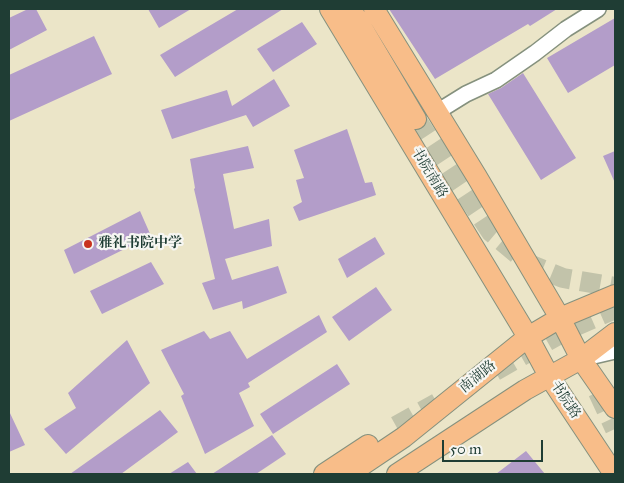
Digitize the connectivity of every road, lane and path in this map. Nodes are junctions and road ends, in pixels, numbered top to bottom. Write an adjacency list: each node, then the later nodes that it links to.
1 (330, 9): 10 (main road, 书院南路)
2 (351, 9): 6 (main road)
3 (374, 9): 5 (main road)
4 (598, 9): 5 (street)
5 (437, 112): 8 (main road)
6 (416, 119)
7 (615, 295): 8 (main road, 南湖路)
8 (560, 318): 10 (main road, 南湖路); 13 (main road)
9 (615, 333): 13 (main road)
10 (528, 337): 14 (main road, 书院南路); 18 (main road, 南湖路)
11 (615, 343): 13 (main road)
12 (615, 351): 13 (street)
13 (581, 359): 14 (main road); 15 (main road)
14 (549, 376): 19 (main road); 20 (main road, 书院路)
15 (615, 408)
16 (396, 426): 17 (main road)
17 (324, 474)
18 (349, 474)
19 (397, 474)
20 (614, 474)

